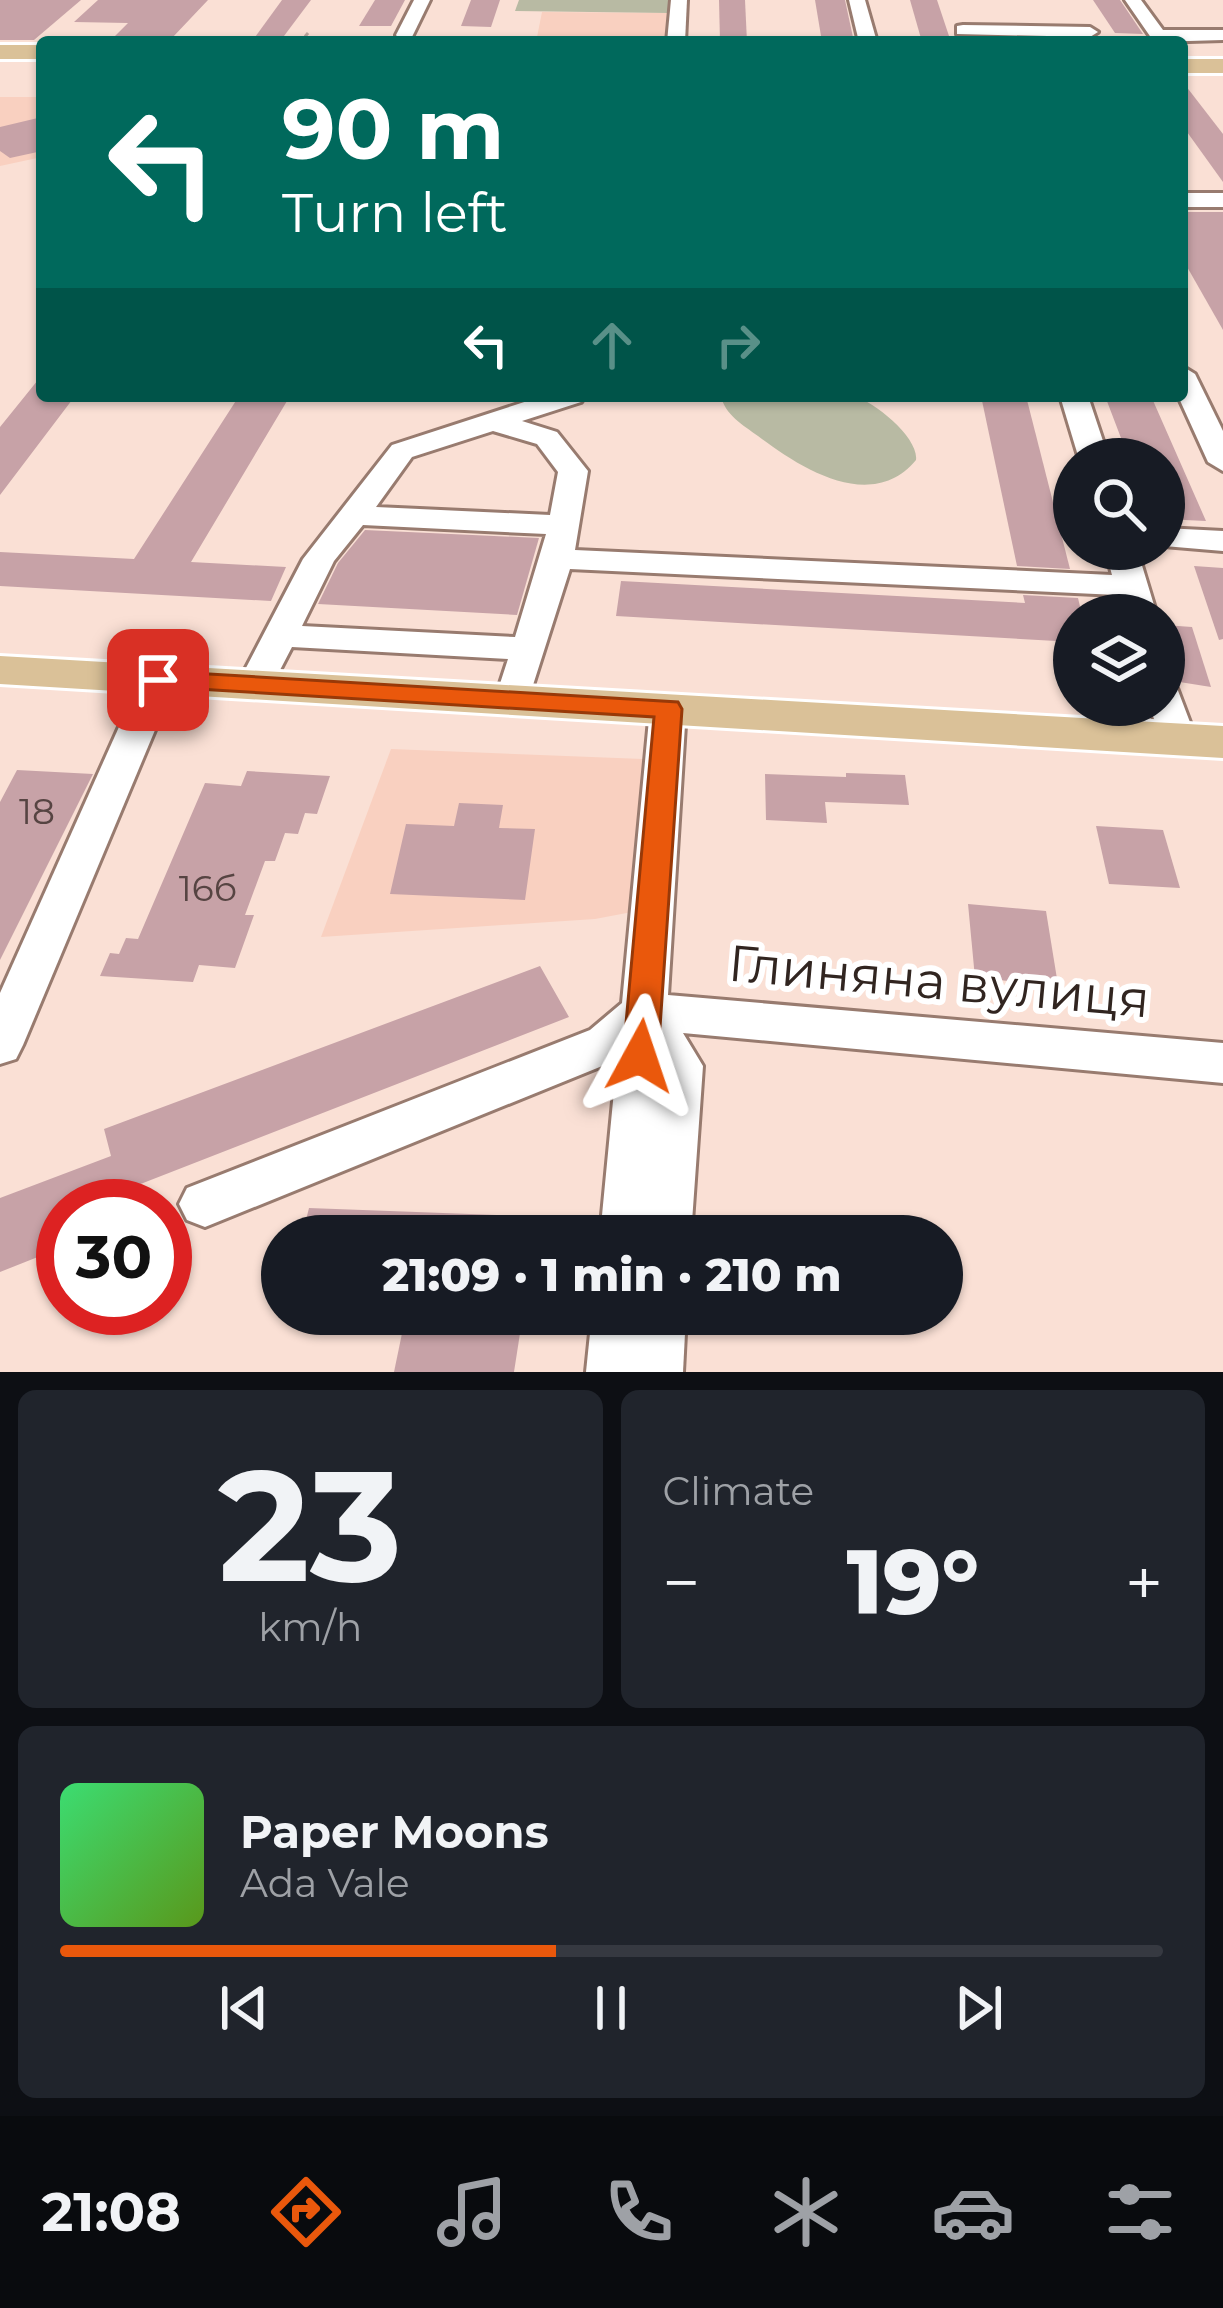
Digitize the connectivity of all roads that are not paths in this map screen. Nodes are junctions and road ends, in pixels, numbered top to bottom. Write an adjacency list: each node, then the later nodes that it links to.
1 (422, 0): 7 (street)
2 (679, 0): 9 (street)
3 (857, 0): 10 (street)
4 (1133, 0): 11 (street)
5 (963, 29): 6 (street)
6 (1090, 32)
7 (405, 35)
8 (1223, 35): 12 (street)
9 (676, 36)
10 (866, 36)
11 (1159, 36)
12 (1188, 37)
13 (0, 52): 14 (main road)
14 (36, 52)
15 (1188, 66): 16 (main road)
16 (1223, 66)
17 (1188, 387): 22 (street)
18 (554, 402): 20 (street)
19 (1076, 402): 21 (street)
20 (494, 422): 23 (street); 24 (street)
21 (1087, 438)
22 (1223, 462)
23 (354, 515): 24 (street); 29 (street)
24 (564, 525): 27 (street)
25 (1185, 538): 26 (street)
26 (1223, 541)
27 (557, 560): 28 (street); 30 (street)
28 (1053, 595)
29 (280, 636): 30 (street); 33 (street)
30 (528, 649): 34 (street)
31 (0, 670): 32 (main road)
32 (158, 680): 33 (main road); 40 (street)
33 (255, 685): 34 (main road)
34 (512, 699): 35 (main road)
35 (668, 709): 36 (main road); 39 (street)
36 (1053, 715)
37 (1185, 724): 38 (main road)
38 (1223, 742)
39 (644, 1011): 41 (street, Глиняна вулиця); 42 (street); 43 (street); 44 (street)
40 (0, 1045)
41 (1223, 1064)
42 (205, 1204)
43 (628, 1215)
44 (667, 1215)
45 (617, 1335): 47 (street)
46 (658, 1335): 48 (street)
47 (614, 1372)
48 (655, 1372)

